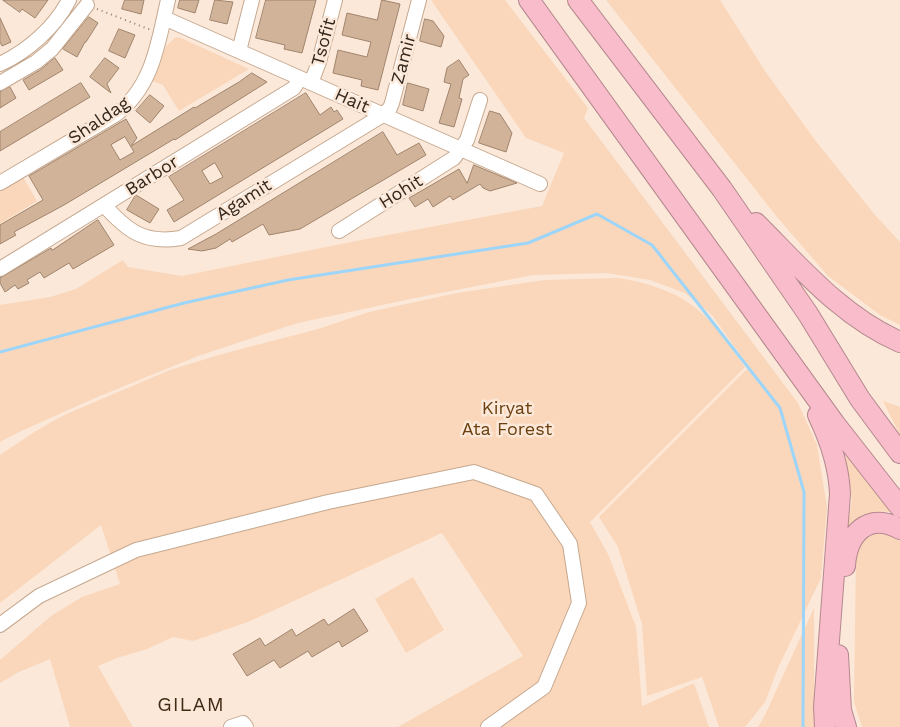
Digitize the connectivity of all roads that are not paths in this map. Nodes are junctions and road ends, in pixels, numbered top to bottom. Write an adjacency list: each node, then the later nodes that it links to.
1 (69, 0): 11 (street)
2 (168, 0): 9 (street, Shaldag)
3 (252, 0): 10 (street)
4 (335, 0): 13 (street, Tsofit)
5 (419, 0): 16 (street, Zamir)
6 (530, 0): 26 (highway)
7 (578, 0): 20 (highway)
8 (87, 5): 12 (street)
9 (164, 18): 10 (street, Hait); 18 (street, Shaldag)
10 (239, 51): 13 (street, Hait)
11 (4, 62): 12 (street)
12 (16, 74): 14 (street)
13 (305, 81): 16 (street, Hait); 21 (street, Barbor)
14 (0, 83)
15 (480, 100): 17 (street)
16 (383, 115): 17 (street, Hait); 21 (street, Agamit)
17 (461, 149): 19 (street, Hait); 22 (street, Hohit)
18 (0, 183)
19 (540, 184)
20 (722, 189): 24 (highway); 28 (highway)
21 (104, 205): 23 (street, Barbor)
22 (339, 231)
23 (0, 269)
24 (856, 318): 25 (highway); 27 (highway)
25 (900, 342)
26 (786, 355): 29 (highway); 36 (highway)
27 (900, 356)
28 (900, 453)
29 (900, 507)
30 (900, 529): 32 (highway)
31 (0, 625): 35 (street)
32 (838, 652): 37 (highway); 38 (highway)
33 (231, 727): 34 (street)
34 (246, 727)
35 (488, 727)
36 (825, 727)
37 (836, 727)
38 (846, 727)

